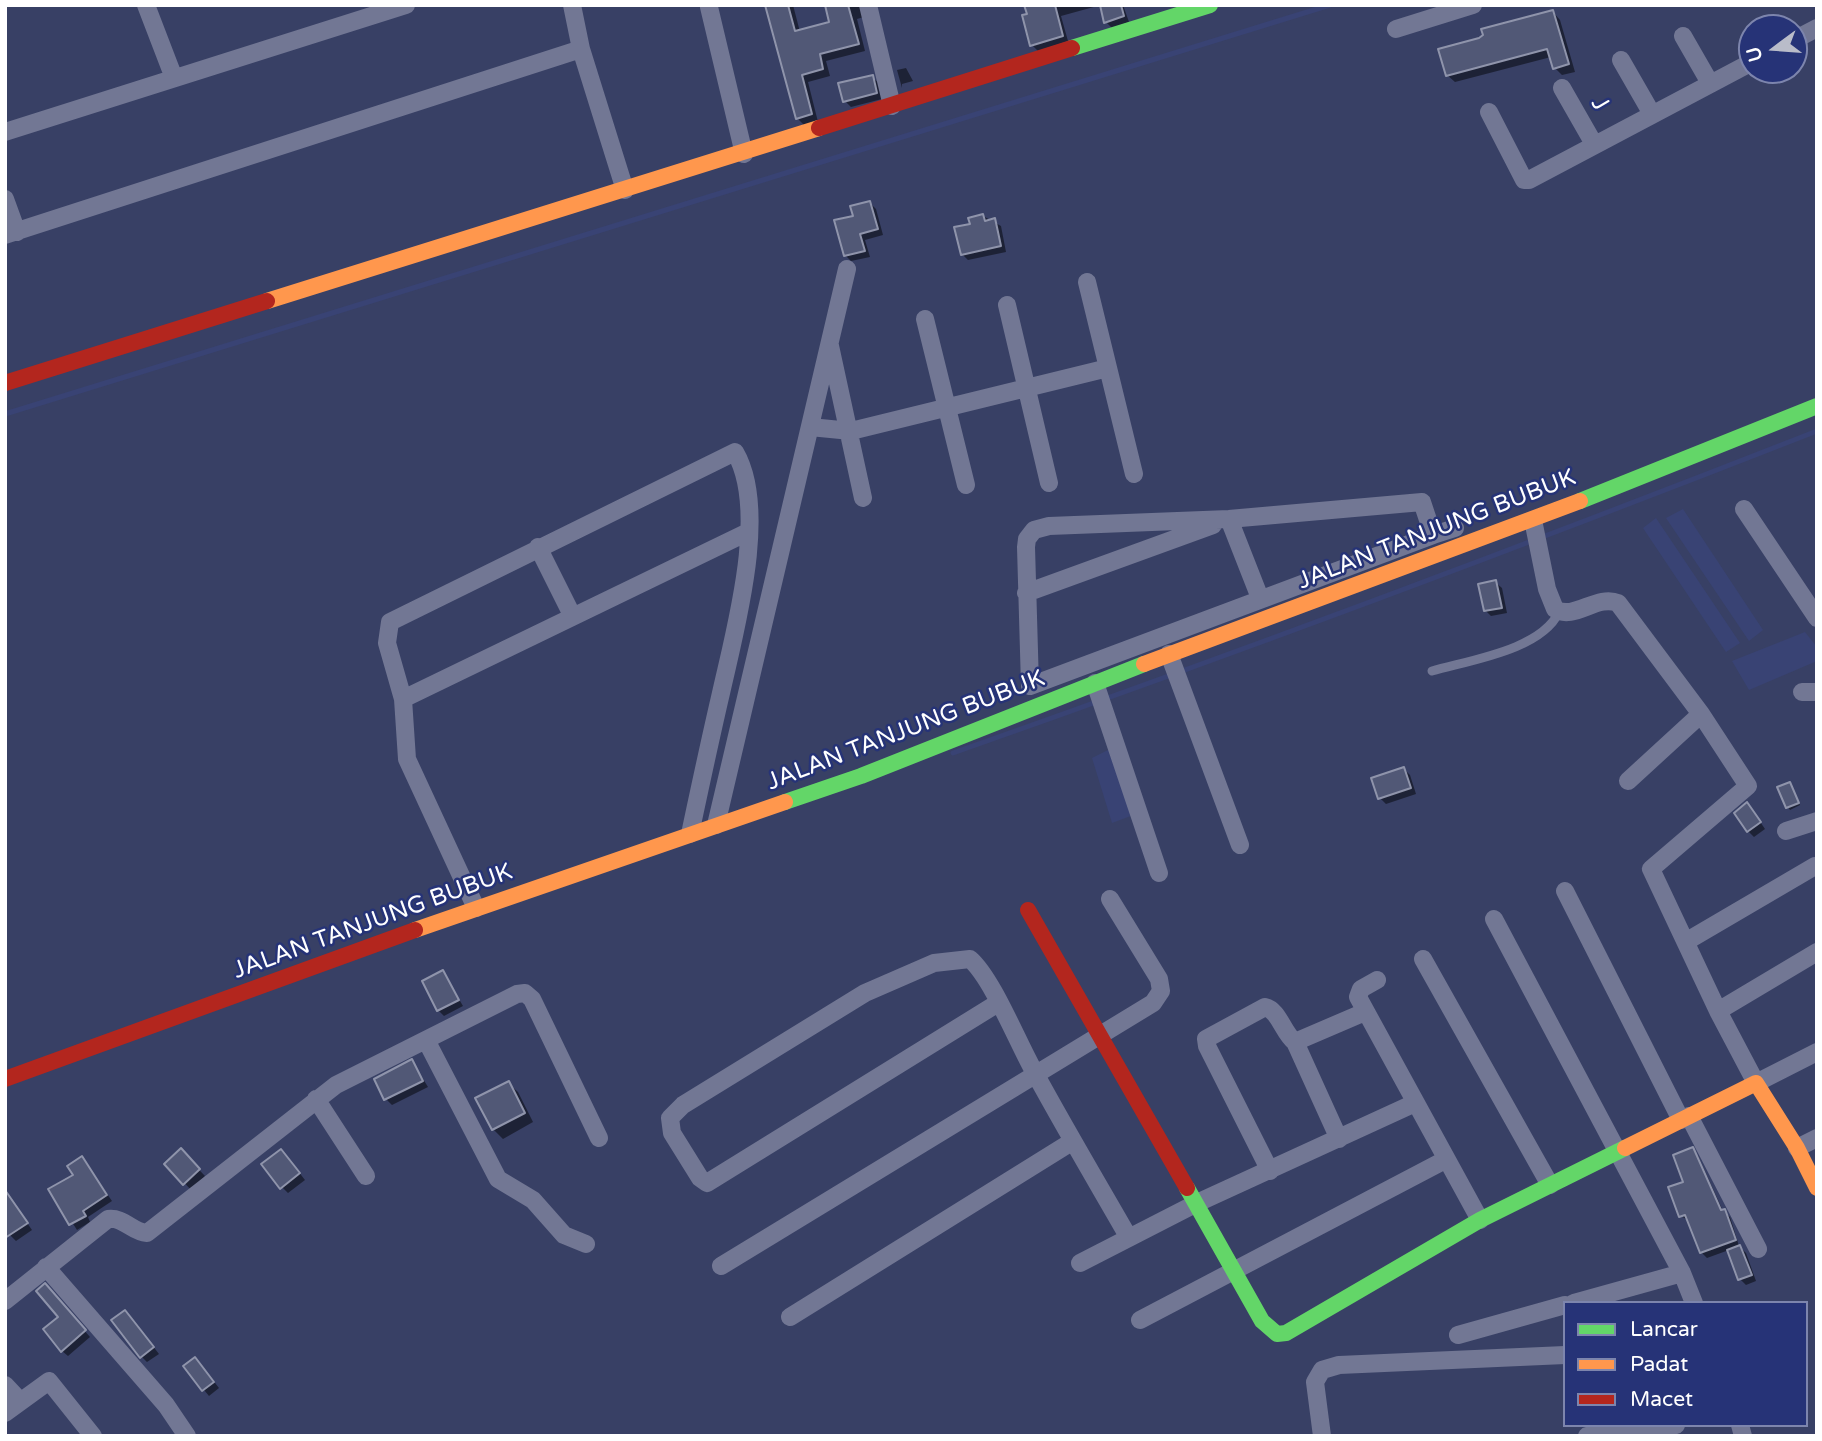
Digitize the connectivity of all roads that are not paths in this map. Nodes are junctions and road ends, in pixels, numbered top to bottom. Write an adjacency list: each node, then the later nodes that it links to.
1 (146, 5): 13 (street)
2 (406, 5): 13 (street)
3 (572, 5): 10 (street)
4 (868, 5): 16 (street)
5 (1210, 5): 16 (street)
6 (1473, 5): 8 (street)
7 (709, 7): 21 (street)
8 (1396, 29)
9 (1683, 36): 14 (street)
10 (581, 49): 22 (street); 24 (street)
11 (1621, 60): 18 (street)
12 (1738, 69): 14 (street)
13 (174, 78): 19 (street)
14 (1710, 83): 18 (street)
15 (1562, 88): 20 (street, J)
16 (892, 106): 21 (street)
17 (1489, 112): 20 (street)
18 (1652, 114): 20 (street)
19 (5, 132)
20 (1594, 144)
21 (744, 154): 22 (street)
22 (625, 190): 31 (street)
23 (5, 199): 24 (street)
24 (11, 233)
25 (847, 269): 29 (street)
26 (1087, 282): 30 (street)
27 (1007, 305): 32 (street)
28 (925, 319): 34 (street)
29 (829, 343): 35 (street); 36 (street)
30 (1108, 368): 32 (street); 37 (street)
31 (5, 383)
32 (1028, 388): 34 (street); 38 (street)
33 (1817, 406): 43 (street, JALAN TANJUNG BUBUK)
34 (948, 407): 36 (street); 39 (street)
35 (810, 427): 36 (street); 61 (street)
36 (850, 430): 40 (street)
37 (1134, 474)
38 (1049, 483)
39 (966, 485)
40 (863, 498)
41 (1744, 509): 52 (street)
42 (1229, 519): 44 (street); 48 (street); 48 (street); 49 (street)
43 (1534, 528): 47 (street, JALAN TANJUNG BUBUK); 50 (street)
44 (1445, 531): 47 (street); 49 (street)
45 (748, 532): 46 (street); 51 (street); 63 (street)
46 (538, 547): 51 (street); 57 (street)
47 (1452, 550): 53 (street, JALAN TANJUNG BUBUK)
48 (1027, 593): 49 (street)
49 (1255, 600): 53 (street)
50 (1559, 612): 55 (lane); 58 (street)
51 (572, 615): 57 (street)
52 (1817, 618)
53 (1259, 621): 54 (street, JALAN TANJUNG BUBUK)
54 (1171, 661): 56 (street, JALAN TANJUNG BUBUK); 64 (street)
55 (1432, 671)
56 (1096, 688): 61 (street, JALAN TANJUNG BUBUK); 66 (street)
57 (403, 699): 69 (street)
58 (1701, 714): 59 (street); 72 (street)
59 (1628, 781)
60 (1817, 821): 62 (street)
61 (716, 825): 63 (street, JALAN TANJUNG BUBUK)
62 (1786, 831)
63 (690, 834): 69 (street, JALAN TANJUNG BUBUK)
64 (1240, 845)
65 (1815, 866): 72 (street)
66 (1159, 873)
67 (1565, 891): 88 (street)
68 (1110, 899): 79 (street)
69 (476, 908): 84 (street, JALAN TANJUNG BUBUK)
70 (1028, 910): 79 (street)
71 (1494, 919): 94 (street)
72 (1687, 941): 77 (street)
73 (1817, 953): 77 (street)
74 (1423, 959): 98 (street)
75 (1377, 981): 78 (street)
76 (998, 1003): 76 (street); 83 (street)
77 (1718, 1011): 85 (street)
78 (1365, 1012): 81 (street); 87 (street)
79 (1100, 1035): 83 (street); 100 (street)
80 (426, 1040): 86 (street); 89 (street); 103 (street)
81 (1295, 1042): 91 (street); 96 (street)
82 (1817, 1052): 85 (street)
83 (1035, 1075): 92 (street); 107 (street)
84 (5, 1079)
85 (1756, 1083): 88 (street); 93 (street)
86 (316, 1099): 97 (street); 106 (street)
87 (1415, 1103): 91 (street); 95 (street)
88 (1685, 1118): 94 (street); 104 (street)
89 (599, 1138)
90 (1817, 1138): 93 (street)
91 (1339, 1139): 96 (street)
92 (1073, 1141): 102 (street); 114 (street)
93 (1797, 1148): 99 (street)
94 (1617, 1152): 98 (street); 109 (street)
95 (1445, 1160): 101 (street); 108 (street)
96 (1270, 1171): 100 (street)
97 (366, 1175)
98 (1550, 1185): 101 (street)
99 (1817, 1188)
100 (1197, 1203): 102 (street); 108 (street)
101 (1480, 1220): 108 (street)
102 (1129, 1238): 105 (street)
103 (586, 1244)
104 (1758, 1249)
105 (1080, 1263)
106 (46, 1266): 110 (street); 123 (street)
107 (721, 1266)
108 (1237, 1271): 115 (street)
109 (1682, 1273): 111 (street); 112 (street)
110 (5, 1301)
111 (1581, 1301)
112 (1693, 1301)
113 (1563, 1306): 116 (street)
114 (790, 1318)
115 (1140, 1320)
116 (1458, 1335)
117 (1563, 1355): 124 (street)
118 (5, 1385): 119 (street)
119 (20, 1401): 120 (street); 122 (street)
120 (5, 1413)
121 (1660, 1427): 125 (street)
122 (93, 1436)
123 (187, 1436)
124 (1322, 1436)
125 (1587, 1436)

